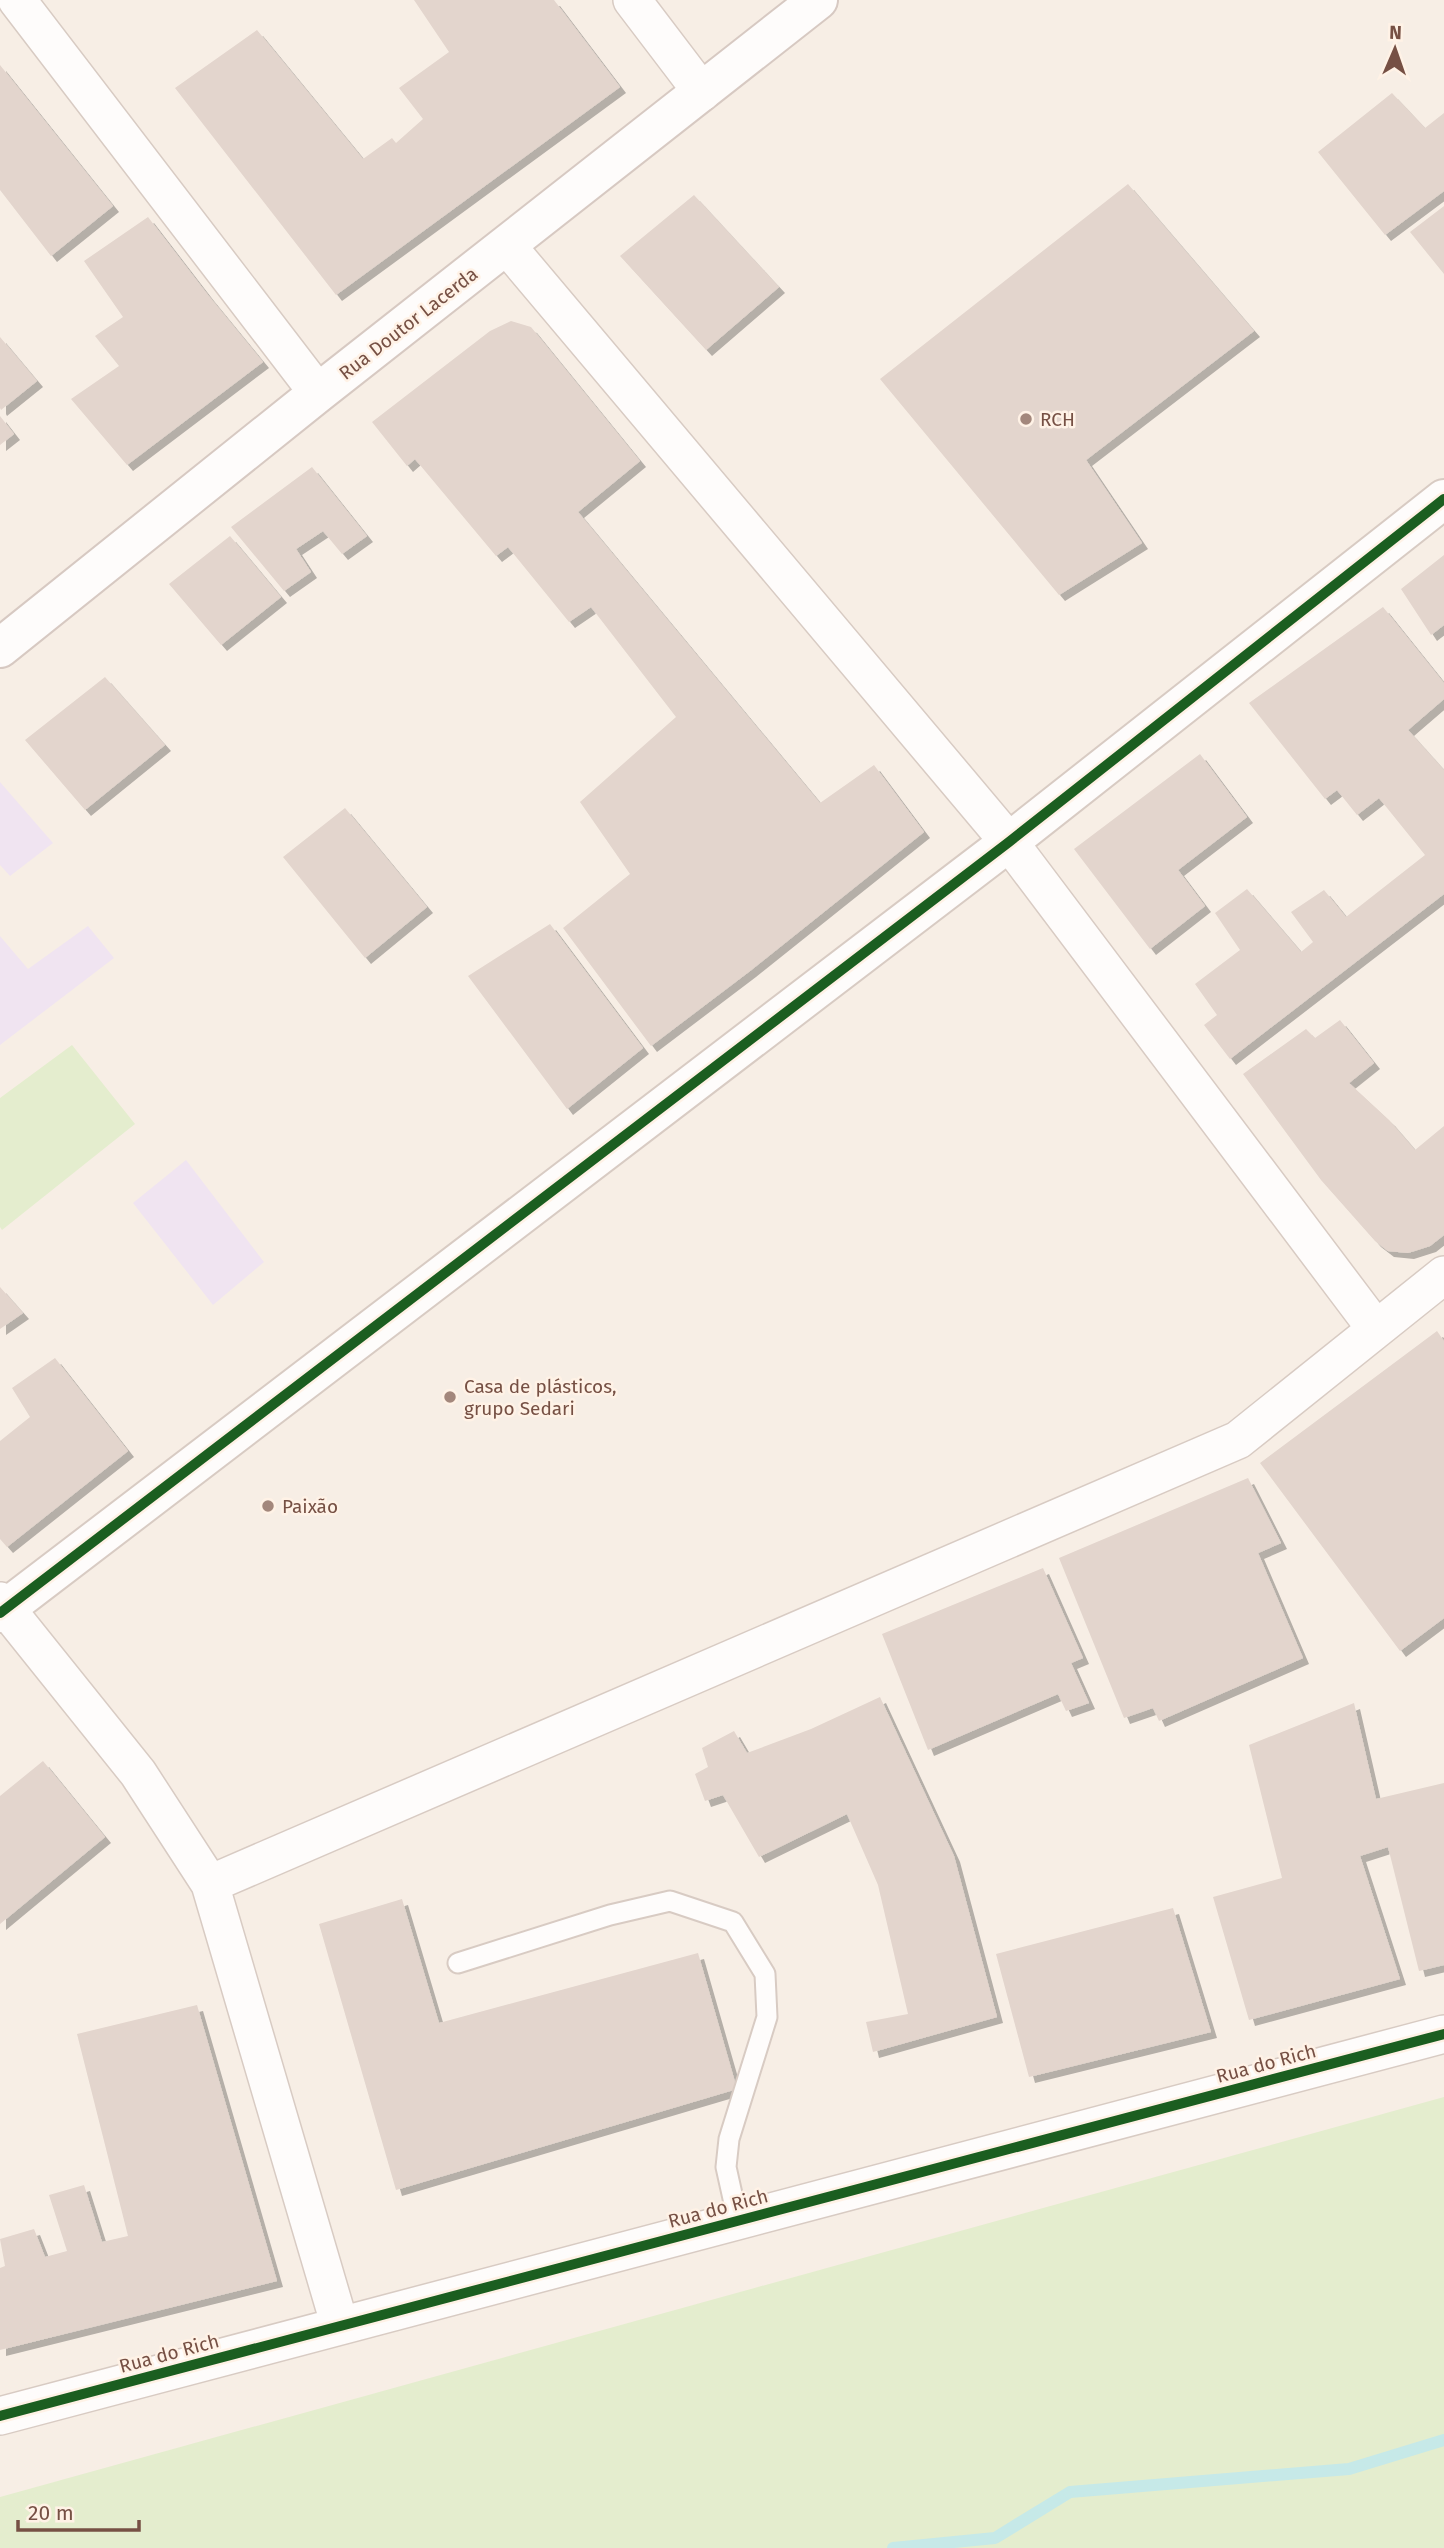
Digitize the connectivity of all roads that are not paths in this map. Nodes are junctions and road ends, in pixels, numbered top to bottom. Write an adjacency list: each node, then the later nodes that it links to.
1 (17, 0): 6 (street)
2 (632, 0): 4 (street)
3 (818, 0): 4 (street, Rua Doutor Lacerda)
4 (702, 92): 5 (street, Rua Doutor Lacerda)
5 (507, 246): 6 (street, Rua Doutor Lacerda); 9 (street)
6 (318, 393): 8 (street, Rua Doutor Lacerda)
7 (1444, 499): 9 (street)
8 (0, 648)
9 (1009, 842): 11 (street); 12 (street)
10 (1444, 1275): 11 (street)
11 (1376, 1329): 13 (street)
12 (2, 1608): 13 (street)
13 (210, 1884): 17 (street)
14 (458, 1963): 16 (lane)
15 (1444, 2034): 16 (street, Rua do Rich)
16 (738, 2221): 17 (street, Rua do Rich)
17 (340, 2326): 18 (street, Rua do Rich)
18 (0, 2416)

